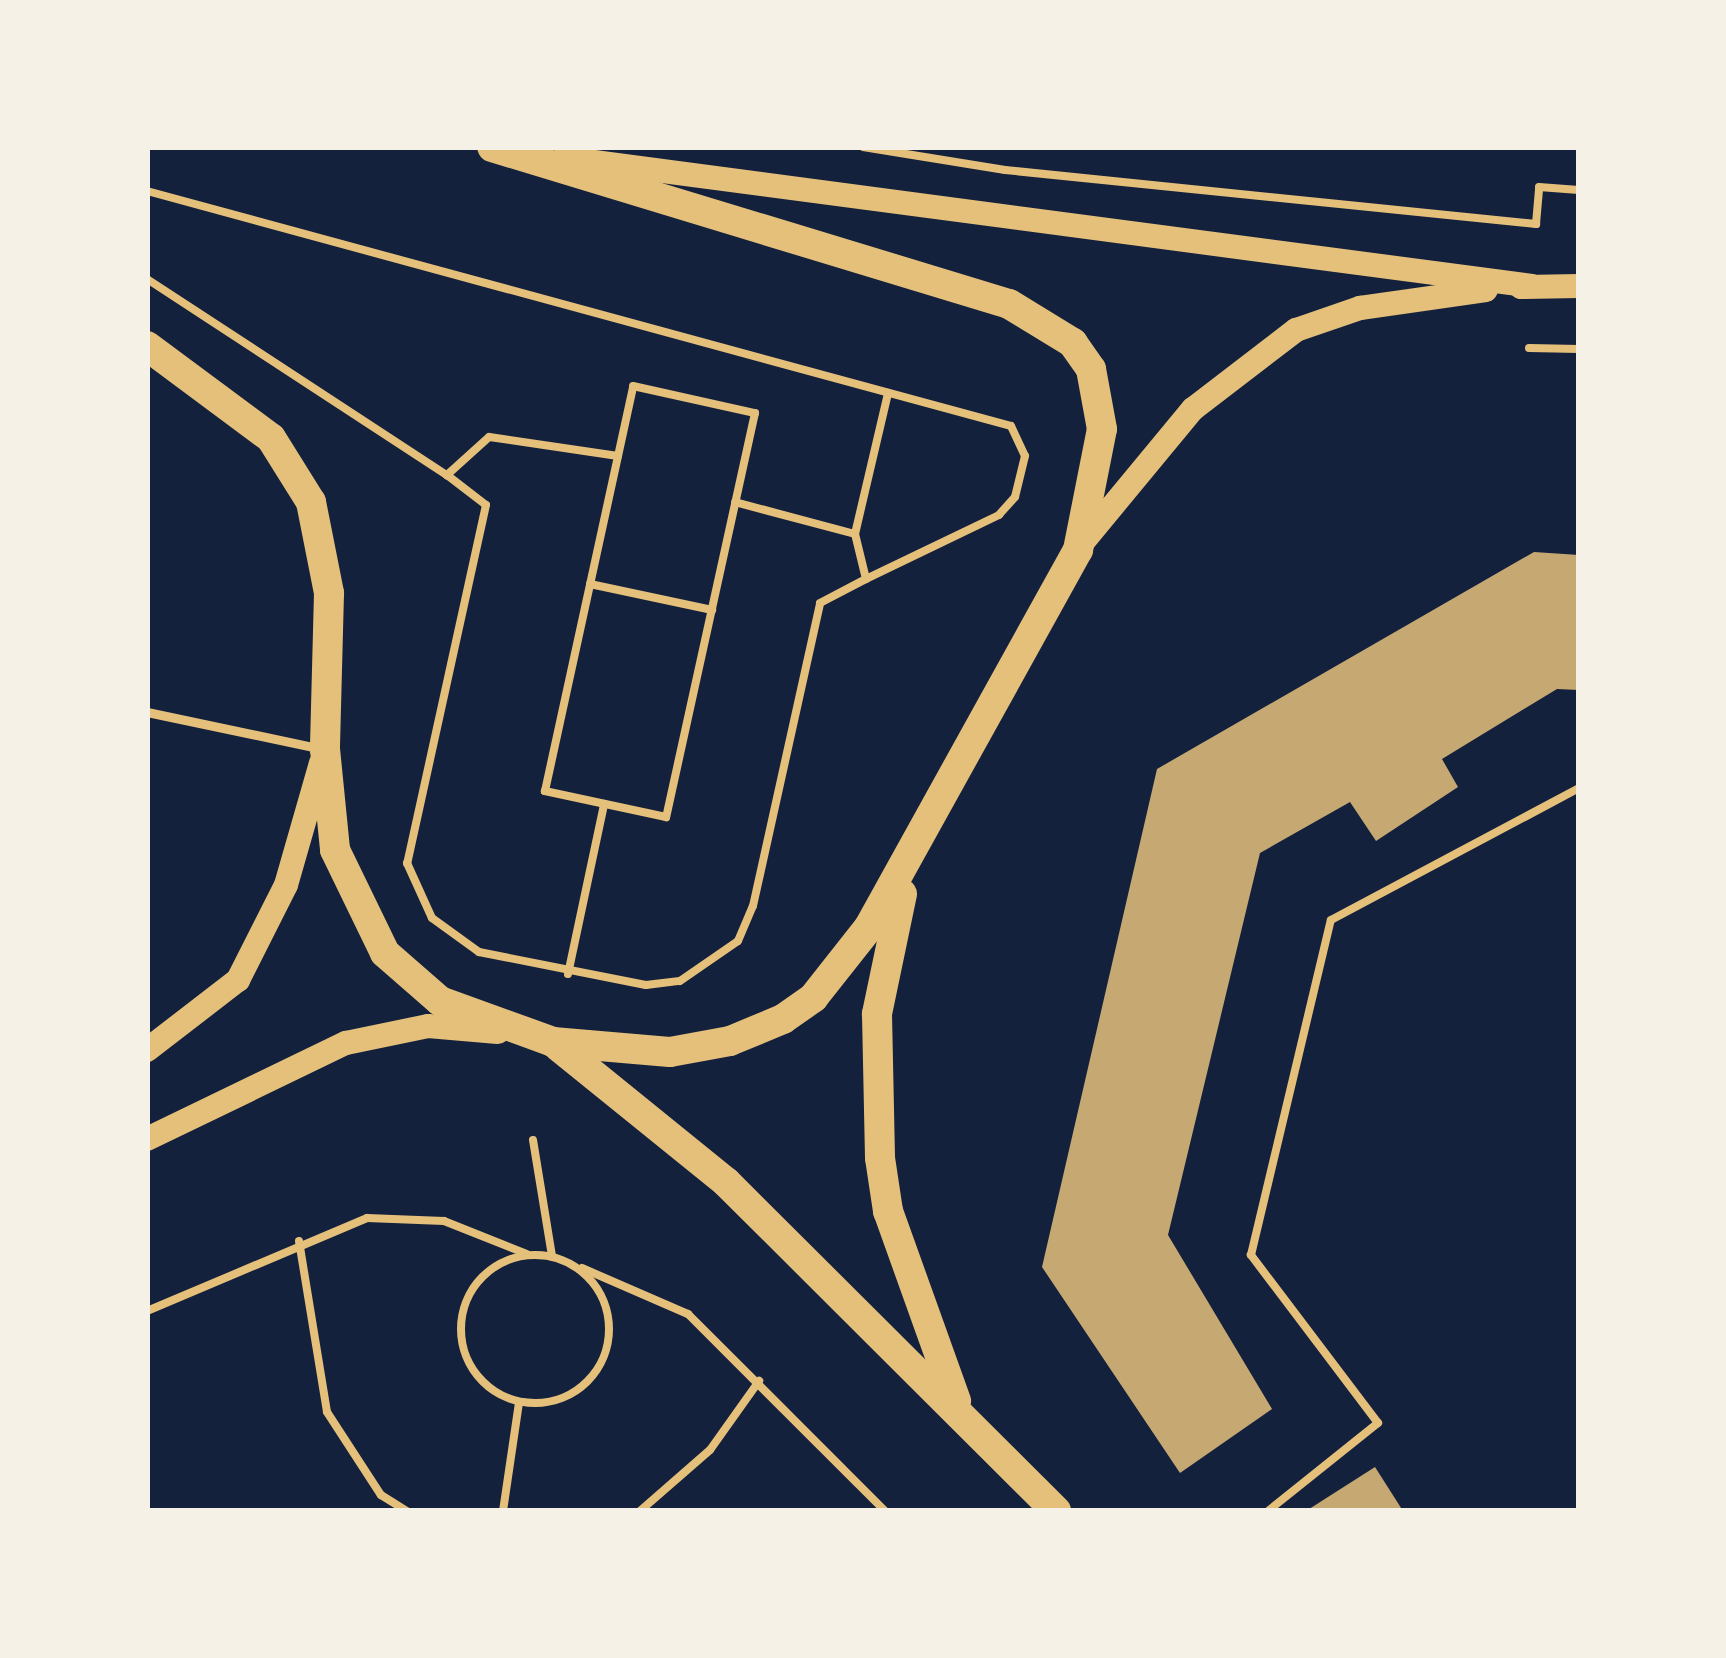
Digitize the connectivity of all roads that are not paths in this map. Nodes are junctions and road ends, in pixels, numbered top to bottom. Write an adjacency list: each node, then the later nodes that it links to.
1 (498, 149): 2 (main road); 5 (main road)
2 (1532, 286): 3 (main road); 5 (main road)
3 (1579, 286)
4 (147, 346): 7 (main road)
5 (1078, 550): 8 (main road)
6 (147, 712): 7 (lane)
7 (325, 749): 9 (main road); 10 (main road)
8 (929, 821): 9 (main road); 12 (main road)
9 (554, 1042): 11 (main road); 12 (main road)
10 (147, 1050)
11 (147, 1139)
12 (958, 1407): 13 (main road)
13 (1056, 1511)

